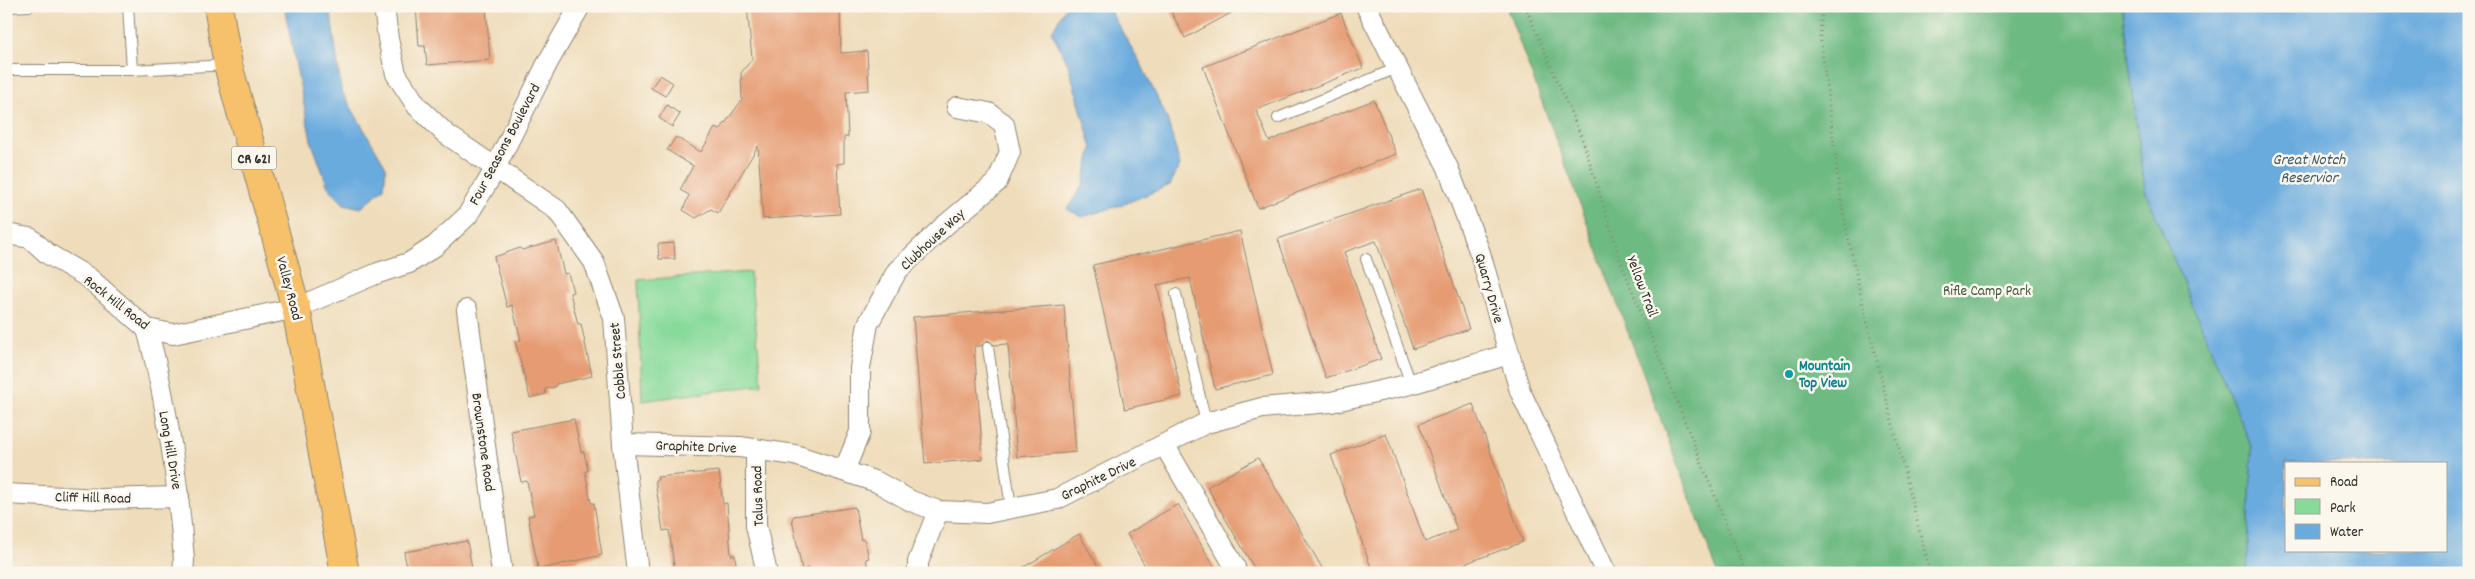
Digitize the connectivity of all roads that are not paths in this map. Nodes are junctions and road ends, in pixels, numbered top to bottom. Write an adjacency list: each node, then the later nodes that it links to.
1 (29, 6): 7 (lane)
2 (128, 6): 11 (lane)
3 (218, 6): 8 (main road, Valley Road / CR 621)
4 (384, 6): 14 (street, Cobble Street)
5 (580, 6): 14 (street, Four Seasons Boulevard)
6 (1366, 6): 9 (street, Quarry Drive)
7 (6, 7)
8 (228, 65): 11 (lane); 18 (main road, Valley Road / CR 621)
9 (1397, 68): 13 (lane); 22 (street, Quarry Drive)
10 (6, 70): 11 (lane)
11 (132, 70)
12 (957, 107): 28 (street, Clubhouse Way)
13 (1278, 118)
14 (496, 166): 18 (street, Four Seasons Boulevard); 25 (street, Cobble Street)
15 (6, 234): 20 (street, Rock Hill Road)
16 (1366, 259): 23 (lane)
17 (1176, 294): 24 (lane)
18 (296, 308): 20 (street, Rock Hill Road); 35 (main road, Valley Road / CR 621)
19 (467, 310): 36 (street, Brownstone Road)
20 (147, 329): 30 (street, Long Hill Drive)
21 (988, 347): 31 (lane)
22 (1509, 354): 23 (street, Graphite Drive); 40 (street, Quarry Drive)
23 (1411, 384): 24 (street, Graphite Drive)
24 (1206, 423): 26 (street, Graphite Drive)
25 (623, 444): 27 (street, Graphite Drive); 37 (street, Cobble Street)
26 (1165, 446): 31 (street, Graphite Drive); 33 (street)
27 (756, 449): 28 (street, Graphite Drive); 38 (street, Talus Road)
28 (844, 471): 32 (street, Graphite Drive)
29 (6, 494): 30 (street, Cliff Hill Road)
30 (179, 496): 34 (street, Long Hill Drive)
31 (1011, 508): 32 (street, Graphite Drive)
32 (938, 511): 39 (street)
33 (1235, 567)
34 (183, 573)
35 (345, 573)
36 (502, 573)
37 (638, 573)
38 (767, 573)
39 (918, 573)
40 (1606, 573)

